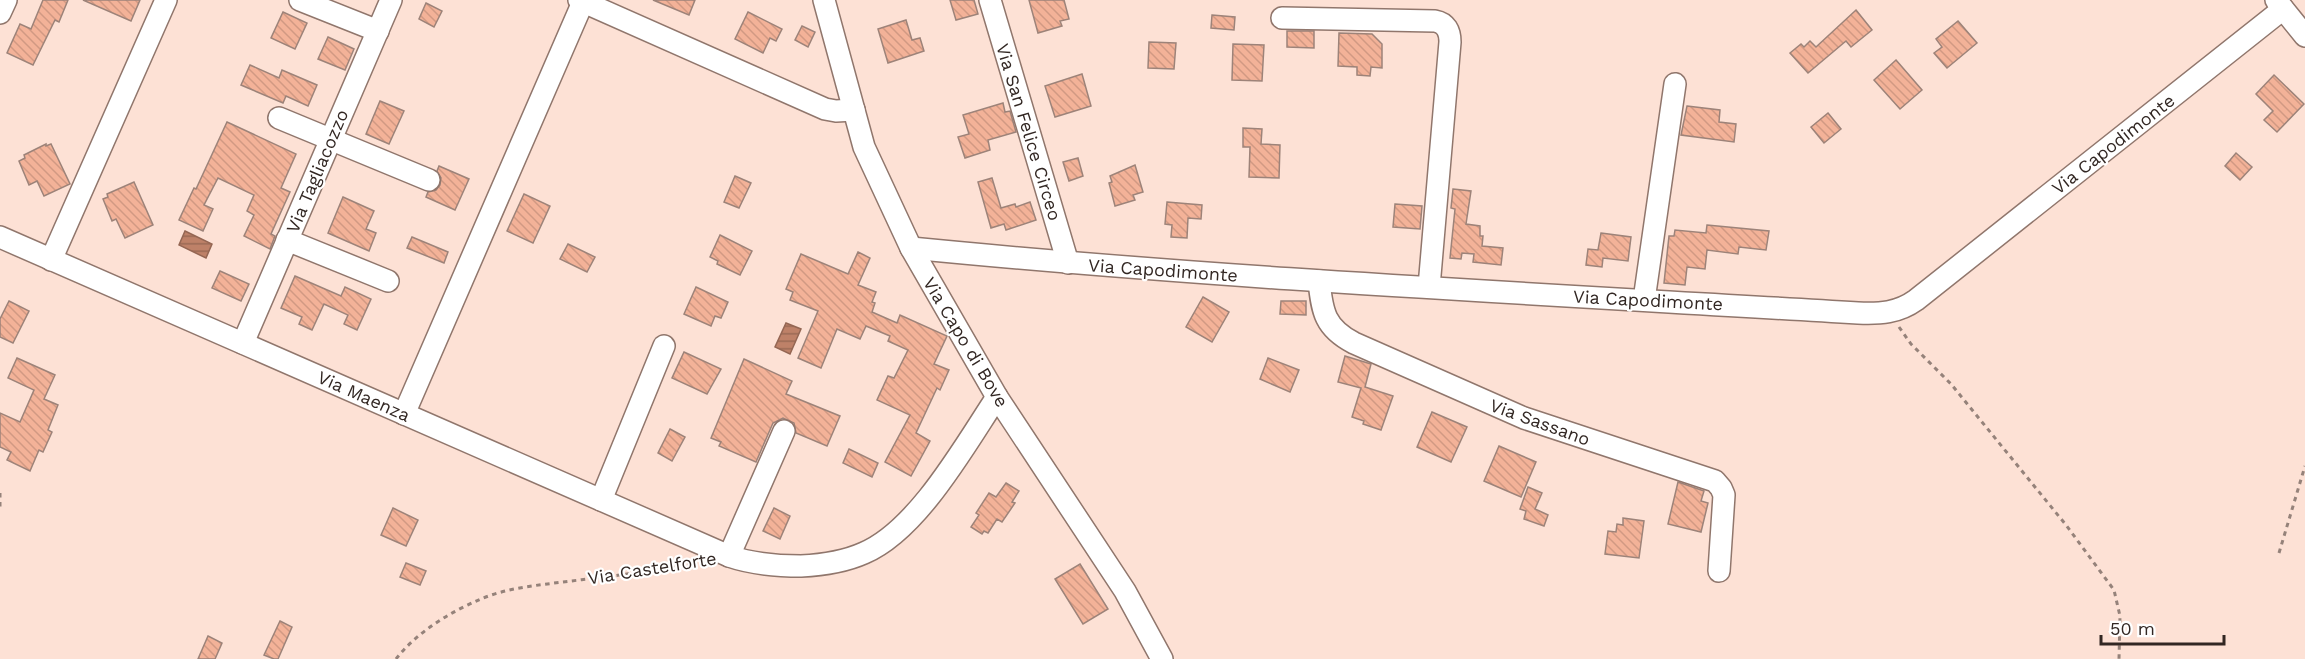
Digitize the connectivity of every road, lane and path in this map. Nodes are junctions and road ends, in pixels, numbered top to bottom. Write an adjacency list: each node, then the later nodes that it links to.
1 (6, 0): 9 (street)
2 (166, 0): 21 (street)
3 (300, 0): 11 (street)
4 (391, 0): 11 (street, Via Tagliacozzo)
5 (824, 0): 14 (street, Via Capo di Bove)
6 (990, 0): 22 (street, Via San Felice Circeo)
7 (581, 1): 14 (street); 31 (street)
8 (2279, 4): 12 (street); 27 (street, Via Capodimonte)
9 (0, 13)
10 (1282, 18): 25 (street)
11 (378, 32): 16 (street, Via Tagliacozzo)
12 (2305, 36)
13 (1675, 84): 26 (street)
14 (854, 110): 20 (street, Via Capo di Bove)
15 (279, 118): 16 (street)
16 (331, 140): 17 (street); 19 (street, Via Tagliacozzo)
17 (429, 180)
18 (0, 237): 21 (street, Via Maenza)
19 (287, 240): 23 (street); 28 (street, Via Tagliacozzo)
20 (911, 248): 22 (street, Via Capodimonte); 30 (street, Via Capo di Bove)
21 (51, 260): 28 (street, Via Maenza)
22 (1068, 263): 24 (street, Via Capodimonte)
23 (388, 281)
24 (1320, 281): 25 (street, Via Capodimonte); 40 (street, Via Sassano)
25 (1428, 287): 26 (street, Via Capodimonte)
26 (1644, 300): 27 (street, Via Capodimonte)
27 (1894, 311): 43 (path)
28 (243, 343): 31 (street, Via Maenza)
29 (664, 346): 35 (street)
30 (997, 397): 38 (street, Via Castelforte); 42 (street, Via Capo di Bove)
31 (404, 414): 35 (street, Via Maenza)
32 (784, 431): 38 (street)
33 (2305, 466): 37 (path)
34 (0, 493): 36 (path)
35 (601, 500): 38 (street, Via Maenza)
36 (0, 509)
37 (2279, 553)
38 (729, 556)
39 (698, 562): 41 (path, Via Castelforte)
40 (1719, 571)
41 (396, 659)
42 (1162, 659)
43 (2119, 659)

